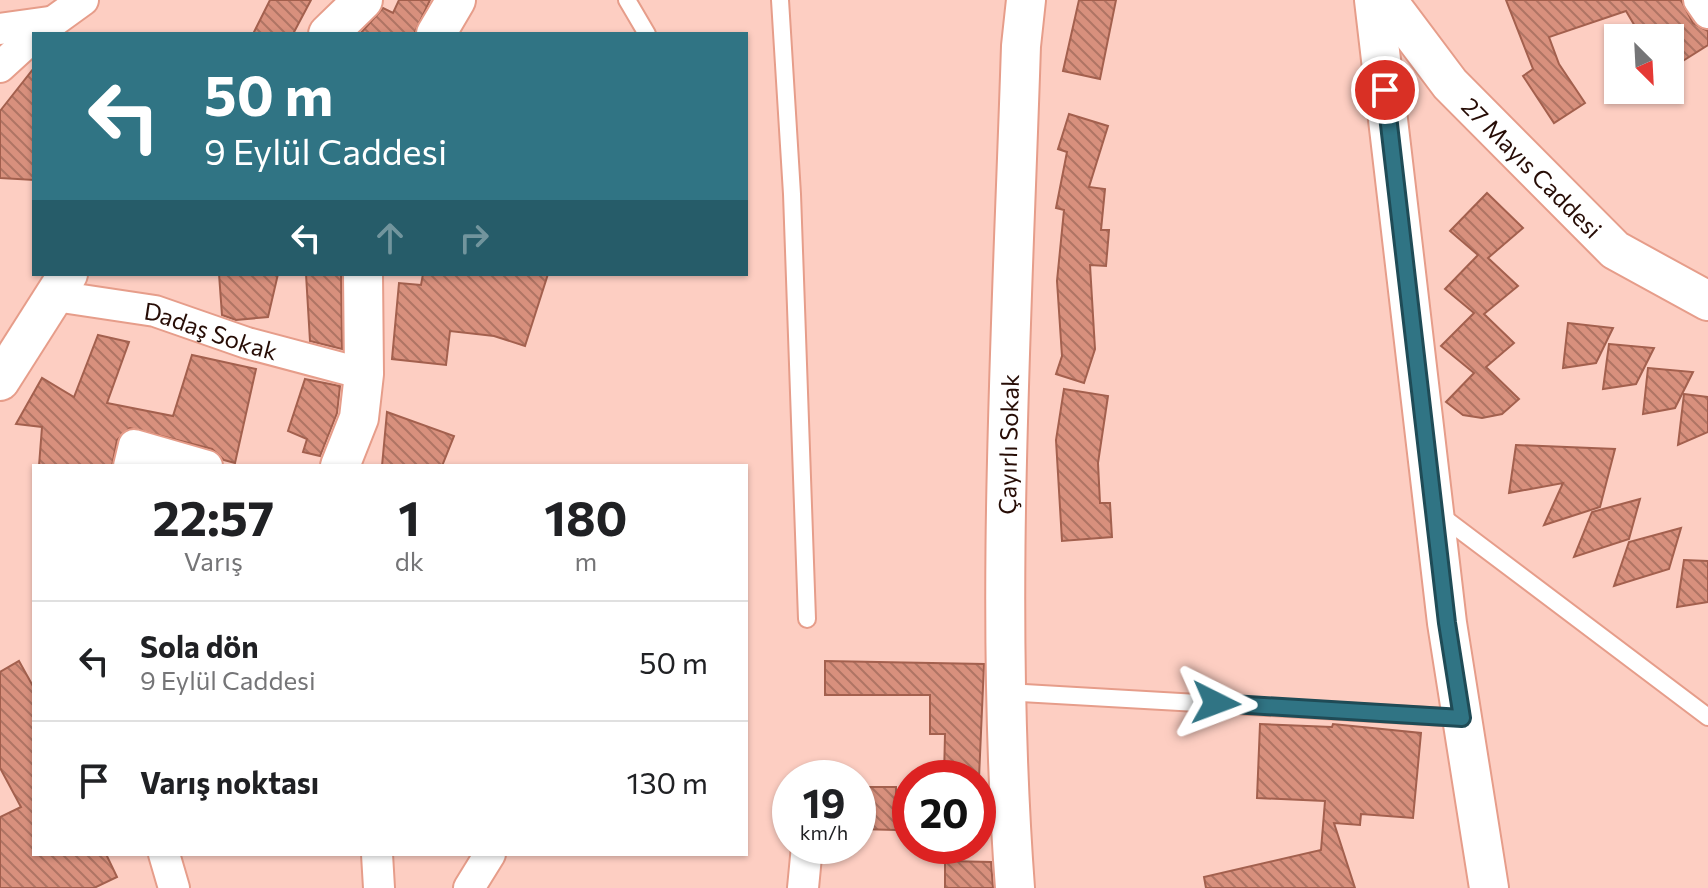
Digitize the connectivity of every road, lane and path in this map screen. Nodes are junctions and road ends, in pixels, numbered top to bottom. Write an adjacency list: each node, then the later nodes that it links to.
1 (83, 0): 12 (street)
2 (363, 0): 13 (street)
3 (456, 0): 14 (street)
4 (627, 0): 15 (lane)
5 (780, 0): 27 (lane)
6 (1026, 0): 28 (street, Çayırlı Sokak)
7 (1374, 0): 26 (street)
8 (1387, 0): 20 (street, 27 Mayıs Caddesi)
9 (1699, 0): 10 (street)
10 (1708, 13)
11 (0, 29): 12 (street)
12 (40, 30)
13 (330, 32)
14 (437, 32)
15 (646, 32)
16 (32, 37): 17 (street)
17 (0, 67)
18 (363, 276): 21 (street)
19 (62, 285): 21 (street, Dadaş Sokak); 22 (street)
20 (1708, 301)
21 (364, 374): 25 (street)
22 (0, 381)
23 (129, 464): 24 (street)
24 (200, 464)
25 (341, 464)
26 (1436, 511): 29 (lane); 30 (street)
27 (807, 619)
28 (1005, 692): 30 (lane); 39 (street, Çayırlı Sokak)
29 (1708, 717)
30 (1462, 718): 40 (street)
31 (165, 856): 35 (street)
32 (377, 856): 36 (street)
33 (489, 856): 37 (street)
34 (805, 864): 38 (street)
35 (174, 888)
36 (379, 888)
37 (469, 888)
38 (803, 888)
39 (1015, 888)
40 (1489, 888)

